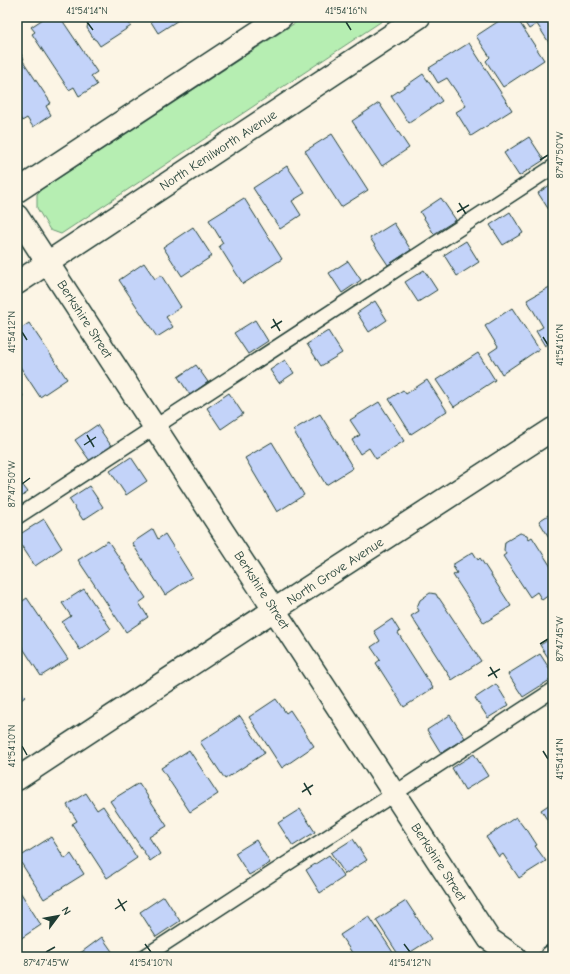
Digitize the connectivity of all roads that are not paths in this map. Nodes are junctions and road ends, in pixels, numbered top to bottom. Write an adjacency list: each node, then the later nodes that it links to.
1 (281, 17): 4 (street)
2 (419, 17): 6 (street, North Kenilworth Avenue)
3 (553, 167): 8 (lane)
4 (17, 191)
5 (17, 216): 6 (street, Berkshire Street)
6 (48, 262): 7 (street, North Kenilworth Avenue); 8 (street, Berkshire Street)
7 (17, 283)
8 (155, 427): 10 (lane); 11 (street, Berkshire Street)
9 (553, 429): 11 (street, North Grove Avenue)
10 (17, 517)
11 (274, 610): 13 (street, North Grove Avenue); 14 (street, Berkshire Street)
12 (553, 690): 14 (lane)
13 (17, 779)
14 (394, 794): 15 (lane); 16 (street, Berkshire Street)
15 (144, 957)
16 (515, 957)

